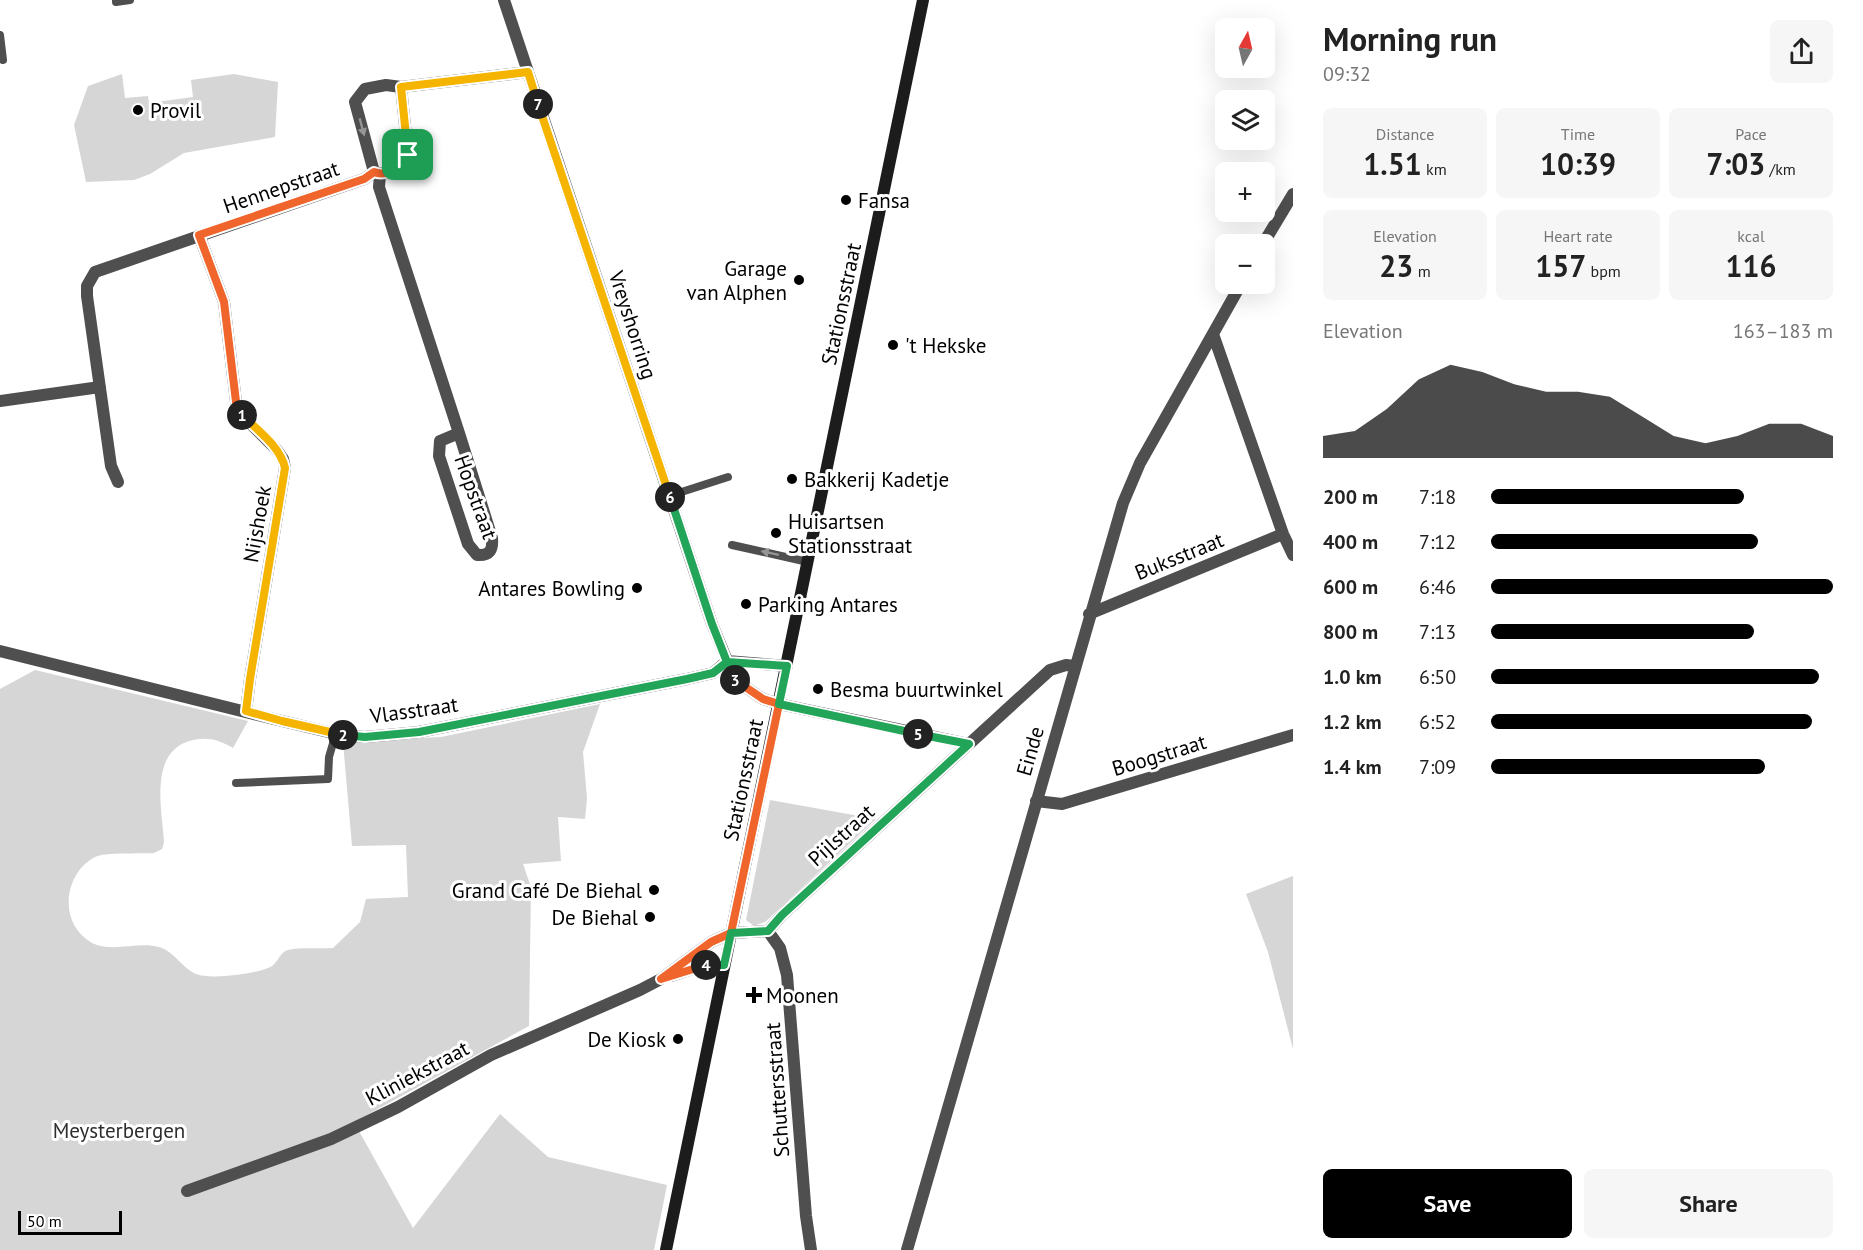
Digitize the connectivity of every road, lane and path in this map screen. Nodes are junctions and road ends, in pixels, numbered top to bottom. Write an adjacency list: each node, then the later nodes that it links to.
1 (116, 0): 2 (lane)
2 (130, 0)
3 (504, 0): 7 (street, Vreyshorring)
4 (923, 0): 24 (main road, Stationsstraat)
5 (0, 35): 6 (lane)
6 (3, 60)
7 (528, 72): 8 (street); 20 (street, Vreyshorring)
8 (401, 87): 9 (street, Hennepstraat); 9 (street, one-way to 9)
9 (377, 173): 12 (street, Hennepstraat); 17 (street, Hopstraat)
10 (1293, 194): 11 (street)
11 (1269, 234)
12 (199, 235): 15 (street); 31 (street, Nijshoek)
13 (1235, 294): 14 (street, Einde)
14 (1213, 334): 21 (street); 25 (street, Einde)
15 (100, 387): 16 (street); 19 (street)
16 (0, 401)
17 (459, 433): 17 (street, Hopstraat)
18 (728, 477): 20 (lane)
19 (118, 482)
20 (669, 496): 27 (street, Vreyshorring)
21 (1283, 534): 23 (street); 25 (street, Buksstraat)
22 (732, 545): 24 (lane, one-way to 22)
23 (1293, 555)
24 (808, 562): 28 (main road, Stationsstraat)
25 (1089, 614): 29 (street, Einde)
26 (0, 651): 31 (street, Vlasstraat)
27 (727, 662): 28 (street); 30 (street, Vreyshorring); 32 (street, Vlasstraat)
28 (787, 666): 30 (main road, Stationsstraat)
29 (1074, 666): 34 (street, Pijlstraat); 36 (street, Einde)
30 (779, 704): 34 (street); 38 (main road, Stationsstraat)
31 (246, 711): 32 (street, Vlasstraat)
32 (336, 734): 35 (lane)
33 (1293, 735): 36 (street, Boogstraat)
34 (969, 744): 37 (street, Pijlstraat)
35 (236, 783)
36 (1036, 801): 44 (street, Einde)
37 (768, 931): 38 (street); 43 (street, Schuttersstraat)
38 (731, 933): 39 (main road, Stationsstraat); 40 (street, Kliniekstraat)
39 (724, 965): 40 (street, Kliniekstraat); 42 (main road, Stationsstraat)
40 (661, 979): 41 (street, Kliniekstraat)
41 (187, 1191)
42 (666, 1250)
43 (811, 1250)
44 (907, 1250)

